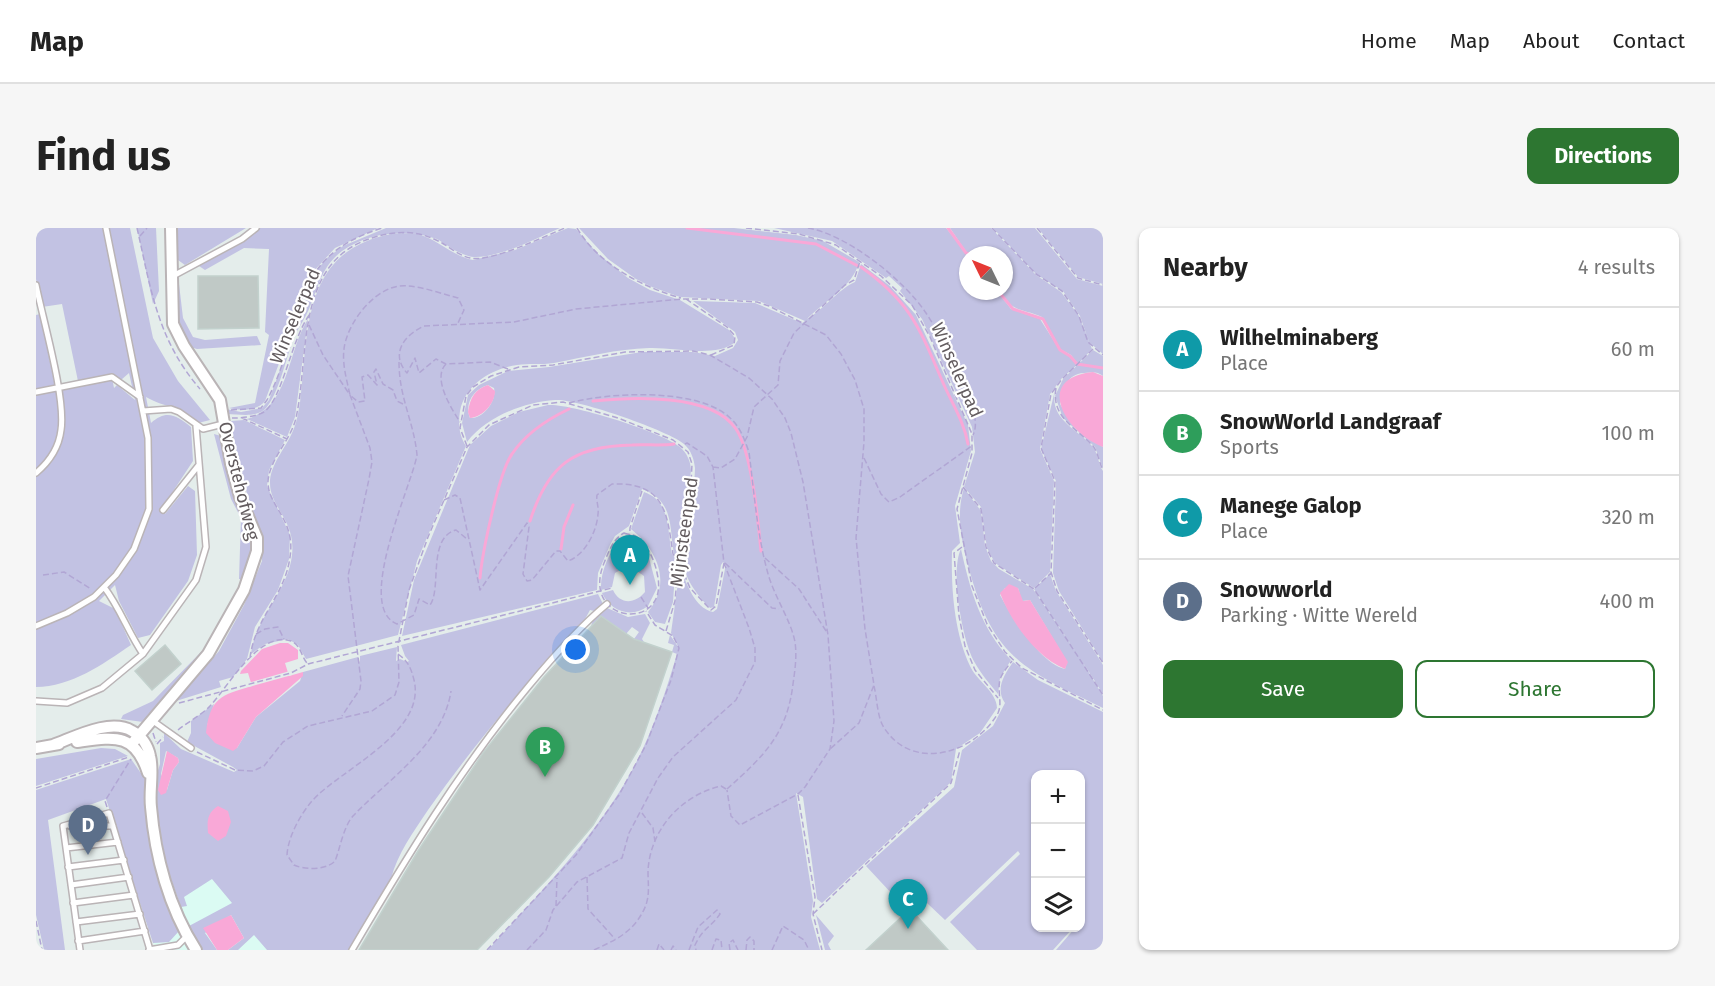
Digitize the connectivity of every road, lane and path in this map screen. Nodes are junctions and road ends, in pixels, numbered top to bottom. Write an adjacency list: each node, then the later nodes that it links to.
1 (106, 228): 35 (lane)
2 (137, 228): 3 (path)
3 (147, 228)
4 (171, 228): 15 (street, Overstehofweg)
5 (256, 228): 15 (lane)
6 (382, 228): 38 (path)
7 (565, 228): 20 (path, Winselerpad)
8 (577, 228): 18 (path)
9 (746, 228): 13 (path, Winselerpad)
10 (808, 228): 44 (path)
11 (992, 228): 24 (path)
12 (1037, 228): 17 (path)
13 (773, 229): 14 (path, Winselerpad)
14 (860, 261): 21 (path); 44 (path, Winselerpad)
15 (173, 276): 38 (street, Overstehofweg)
16 (36, 285): 19 (lane)
17 (1103, 285)
18 (684, 299): 21 (path); 23 (path); 25 (path)
19 (39, 312): 31 (lane)
20 (310, 313): 22 (path, Winselerpad); 40 (path, Winselerpad)
21 (805, 322): 34 (path); 50 (path)
22 (309, 324): 33 (path); 45 (path, Winselerpad)
23 (457, 324): 27 (path); 33 (path)
24 (1093, 349): 26 (path); 30 (path)
25 (710, 355): 29 (path); 34 (path)
26 (1103, 355)
27 (399, 362): 28 (path); 37 (path)
28 (446, 364): 29 (path); 42 (path)
29 (508, 369): 42 (path)
30 (1056, 387): 53 (path); 66 (path)
31 (57, 388): 32 (lane); 35 (lane); 54 (lane)
32 (36, 392)
33 (350, 395): 37 (path); 85 (path)
34 (769, 395): 46 (path); 82 (path)
35 (140, 397): 39 (lane)
36 (567, 403): 46 (path); 48 (path); 49 (path)
37 (404, 404): 78 (path)
38 (222, 407): 41 (street, Overstehofweg)
39 (143, 411): 43 (lane); 68 (lane)
40 (242, 418): 41 (path, Winselerpad); 45 (path)
41 (228, 421): 43 (lane); 98 (street, Overstehofweg)
42 (460, 423): 49 (path)
43 (196, 426): 51 (lane)
44 (972, 437): 47 (path, Winselerpad)
45 (288, 439): 81 (path, Winselerpad)
46 (745, 441): 52 (path); 62 (path)
47 (973, 444): 50 (path); 55 (path, Winselerpad)
48 (682, 445): 52 (path); 63 (path, Mijnsteenpad)
49 (467, 447): 57 (path)
50 (863, 455): 92 (path)
51 (198, 466): 58 (lane); 86 (lane)
52 (713, 467): 64 (path)
53 (1103, 470)
54 (36, 473)
55 (962, 486): 61 (path, Winselerpad); 70 (path)
56 (642, 490): 59 (path); 60 (path); 63 (path)
57 (444, 501): 60 (path); 78 (path)
58 (163, 510)
59 (629, 535): 65 (path); 71 (path); 75 (path, Mijnsteenpad)
60 (468, 539): 78 (path)
61 (963, 547): 89 (path, Winselerpad); 96 (path)
62 (765, 558): 76 (path); 82 (path)
63 (678, 560): 64 (path); 80 (path, Mijnsteenpad)
64 (724, 563): 76 (path); 114 (path)
65 (628, 567)
66 (1051, 572): 70 (path); 90 (path)
67 (43, 575): 72 (path)
68 (104, 587): 72 (lane); 86 (lane)
69 (612, 588): 71 (path)
70 (1034, 589): 95 (path)
71 (600, 592): 74 (path); 84 (path)
72 (97, 594): 79 (lane)
73 (641, 597): 75 (path)
74 (607, 604): 77 (path); 141 (lane)
75 (649, 608): 77 (path, Mijnsteenpad)
76 (780, 608): 111 (path)
77 (646, 611): 80 (path)
78 (403, 623): 84 (path)
79 (36, 626)
80 (666, 631): 122 (path)
81 (255, 634): 83 (path); 88 (path, Winselerpad)
82 (828, 635): 108 (path)
83 (284, 640): 88 (path, Winselerpad); 91 (path)
84 (399, 641): 85 (path); 87 (path)
85 (357, 651): 91 (path); 100 (path)
86 (143, 654): 97 (lane)
87 (398, 654): 94 (path); 100 (path)
88 (250, 658): 93 (path, Winselerpad)
89 (1012, 660): 96 (path); 99 (path, Winselerpad)
90 (1103, 663)
91 (308, 664): 93 (path)
92 (874, 685): 108 (path); 109 (path)
93 (223, 691): 98 (path); 103 (path, Winselerpad)
94 (451, 692)
95 (1103, 695)
96 (998, 699): 109 (path)
97 (36, 701)
98 (164, 707): 101 (street, Overstehofweg)
99 (1103, 710)
100 (340, 717): 107 (path)
101 (153, 721): 102 (lane); 104 (street, Overstehofweg)
102 (163, 730): 103 (lane); 105 (path)
103 (170, 735): 107 (lane)
104 (135, 740): 106 (street); 136 (street)
105 (156, 745)
106 (36, 748)
107 (191, 748)
108 (830, 749): 112 (path)
109 (960, 750): 130 (path)
110 (36, 788): 113 (path)
111 (727, 790): 112 (path); 118 (path)
112 (798, 794): 130 (path)
113 (105, 801)
114 (643, 810): 118 (path); 123 (path)
115 (63, 826): 116 (lane); 116 (lane); 119 (lane)
116 (113, 826): 117 (lane)
117 (118, 842): 119 (lane); 120 (lane)
118 (655, 843): 134 (path)
119 (66, 848): 121 (lane)
120 (124, 860): 121 (lane); 124 (lane)
121 (68, 867): 125 (lane)
122 (557, 875): 128 (path); 142 (path)
123 (587, 876): 128 (path); 134 (path)
124 (129, 877): 125 (lane); 126 (lane)
125 (71, 885): 127 (lane)
126 (134, 895): 127 (lane); 129 (lane)
127 (73, 903): 132 (lane)
128 (556, 907): 143 (path)
129 (140, 914): 132 (lane); 133 (lane)
130 (813, 914): 159 (path)
131 (36, 921): 138 (path)
132 (76, 922): 135 (lane)
133 (145, 932): 135 (lane); 140 (lane)
134 (616, 939): 144 (path)
135 (78, 940): 139 (lane)
136 (190, 945): 140 (lane)
137 (1103, 945): 160 (path)
138 (42, 950)
139 (80, 950)
140 (150, 950)
141 (352, 950)
142 (488, 950)
143 (527, 950)
144 (594, 950)
145 (657, 950): 146 (path)
146 (664, 950)
147 (671, 950): 148 (path)
148 (676, 950)
149 (689, 950): 150 (path)
150 (696, 950)
151 (712, 950): 152 (path)
152 (722, 950)
153 (730, 950): 154 (path)
154 (738, 950)
155 (746, 950): 156 (path)
156 (754, 950)
157 (772, 950): 158 (path)
158 (809, 950)
159 (822, 950)
160 (1099, 950)

